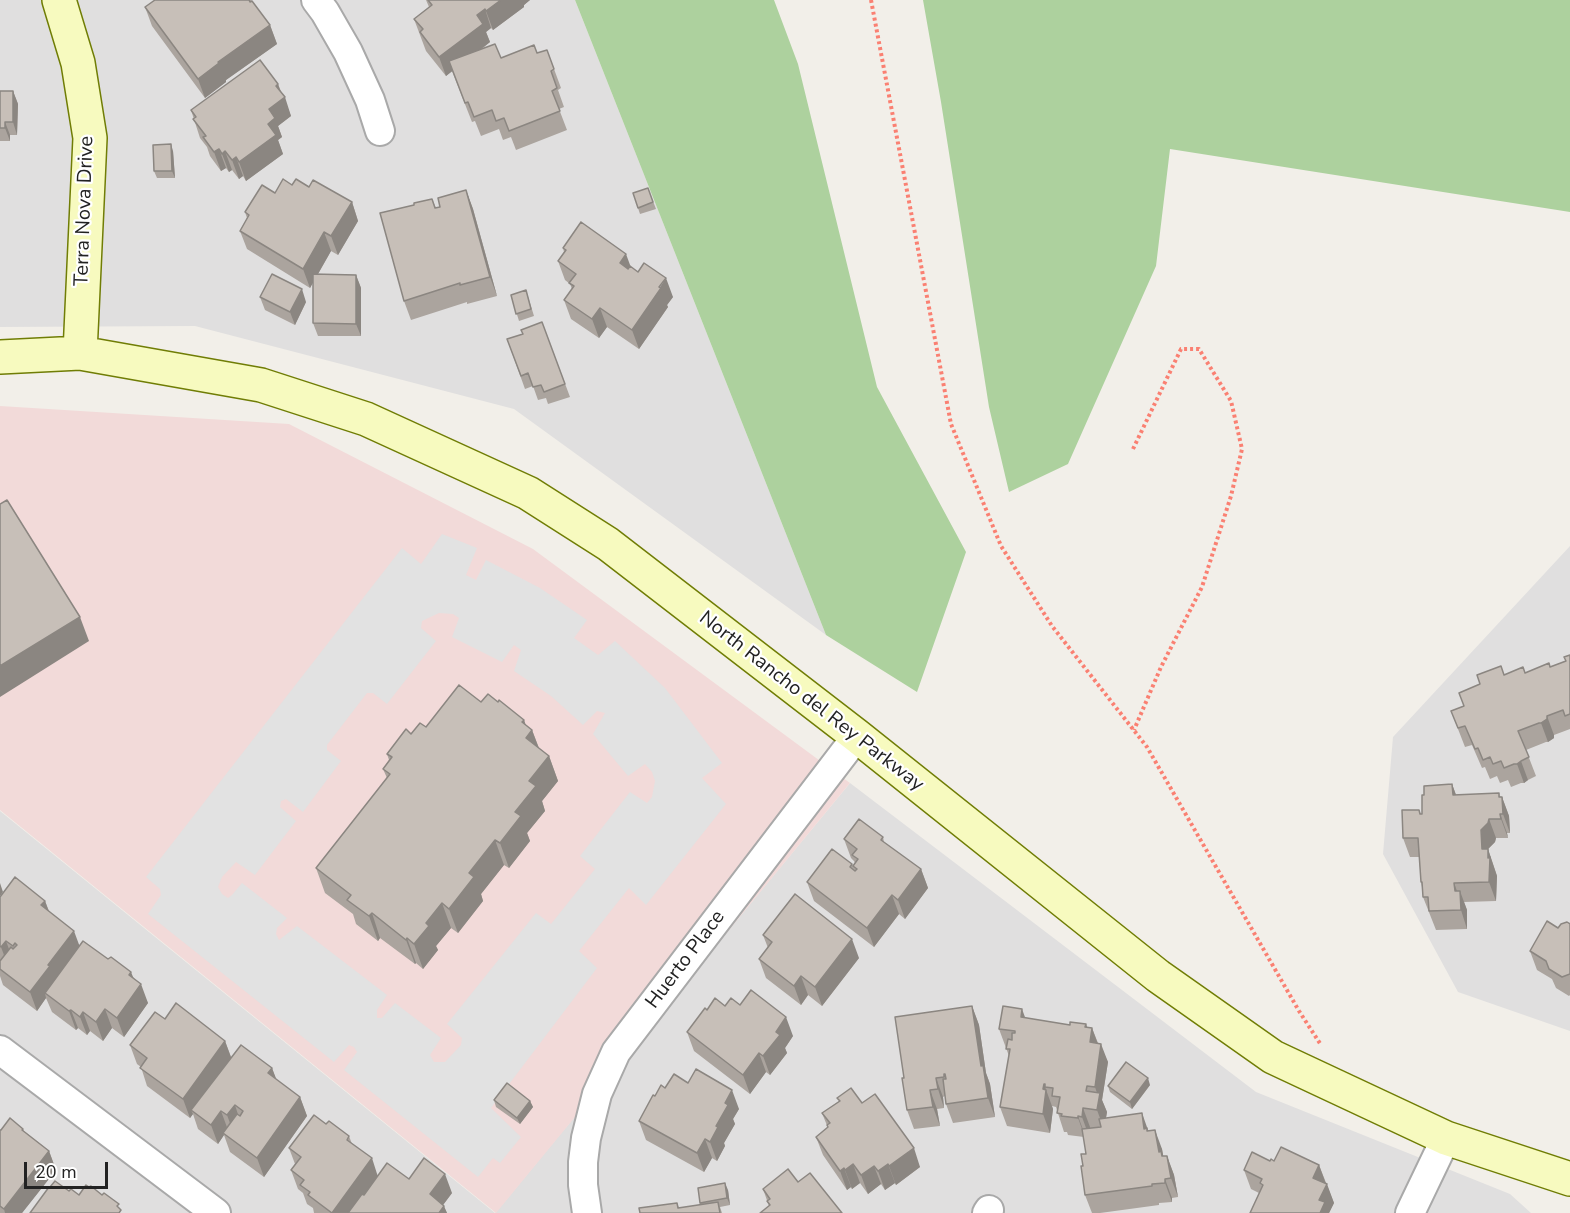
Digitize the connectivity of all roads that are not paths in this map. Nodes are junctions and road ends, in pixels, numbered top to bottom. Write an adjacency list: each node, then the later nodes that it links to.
1 (59, 0): 4 (street, Terra Nova Drive)
2 (316, 0): 3 (street)
3 (380, 131)
4 (80, 353): 5 (street, North Rancho del Rey Parkway); 6 (street, North Rancho del Rey Parkway)
5 (0, 357)
6 (857, 736): 8 (street, North Rancho del Rey Parkway); 11 (street, Huerto Place)
7 (0, 1050): 10 (street)
8 (1446, 1138): 9 (street, North Rancho del Rey Parkway); 12 (street)
9 (1570, 1179)
10 (216, 1213)
11 (587, 1213)
12 (1410, 1213)

